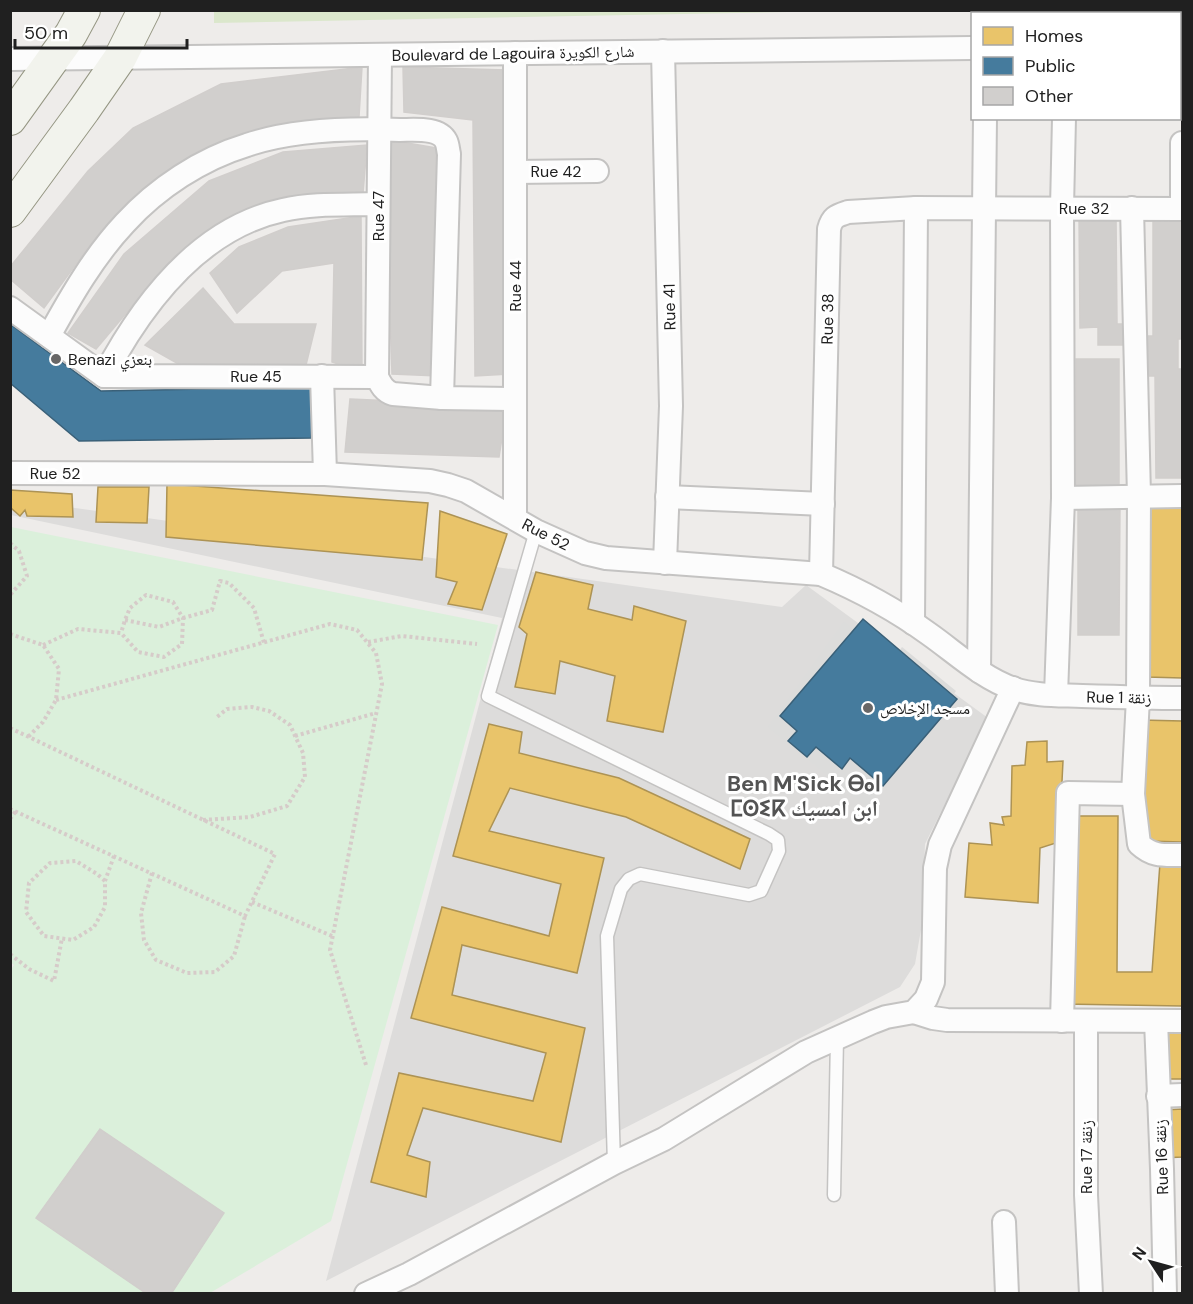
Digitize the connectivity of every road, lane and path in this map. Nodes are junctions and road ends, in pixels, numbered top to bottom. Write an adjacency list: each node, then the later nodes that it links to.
1 (84, 10): 7 (main road)
2 (144, 10): 8 (main road)
3 (971, 48): 4 (street, Boulevard de Lagouira شارع الكويرة)
4 (663, 51): 5 (street, Boulevard de Lagouira شارع الكويرة); 35 (street, Rue 41)
5 (515, 53): 6 (street, Boulevard de Lagouira شارع الكويرة); 16 (street, Rue 44)
6 (380, 55): 8 (street, Boulevard de Lagouira شارع الكويرة); 13 (street, Rue 47)
7 (54, 58): 8 (street, Boulevard de Lagouira شارع الكويرة); 9 (street, Boulevard de Lagouira شارع الكويرة); 10 (main road)
8 (120, 58): 23 (main road)
9 (10, 59)
10 (10, 120)
11 (985, 120): 19 (street)
12 (1064, 120): 20 (street)
13 (379, 129): 17 (street, Rue 47); 25 (street); 29 (street)
14 (1178, 138): 22 (street)
15 (597, 171): 16 (street, Rue 42)
16 (515, 172): 30 (street, Rue 44)
17 (378, 204): 26 (street); 28 (street, Rue 47)
18 (916, 208): 19 (street, Rue 38); 37 (street, Rue 38); 46 (street)
19 (985, 208): 20 (street, Rue 32); 53 (street)
20 (1062, 208): 21 (street, Rue 32); 36 (street)
21 (1132, 208): 22 (street, Rue 32); 33 (street)
22 (1182, 209)
23 (10, 211)
24 (10, 308): 25 (street)
25 (49, 336): 26 (street)
26 (104, 376): 27 (street, Rue 45)
27 (322, 376): 28 (street, Rue 45); 32 (street)
28 (377, 377): 29 (street)
29 (442, 398): 30 (street)
30 (515, 399): 38 (street, Rue 44)
31 (10, 473): 32 (street, Rue 52)
32 (325, 474): 38 (street, Rue 52)
33 (1140, 496): 34 (street); 36 (street); 56 (street)
34 (1182, 496)
35 (668, 497): 37 (street); 41 (street, Rue 41)
36 (1063, 498): 55 (street)
37 (823, 504): 42 (street, Rue 38)
38 (515, 518): 39 (street, Rue 52)
39 (536, 531): 41 (street, Rue 52); 87 (lane)
40 (10, 543): 43 (path)
41 (665, 563): 42 (street, Rue 52)
42 (821, 574): 46 (street, Rue 52)
43 (10, 595)
44 (183, 618): 45 (path); 45 (path); 47 (path); 50 (path)
45 (124, 620): 47 (path)
46 (913, 623): 53 (street, Rue 52)
47 (121, 633): 52 (path)
48 (10, 634): 52 (path)
49 (367, 642): 50 (path); 51 (path); 59 (path)
50 (264, 643): 58 (path)
51 (477, 644)
52 (43, 645): 58 (path)
53 (979, 671): 54 (street, Rue 52)
54 (1013, 688): 55 (street, Rue 52); 78 (street)
55 (1056, 695): 56 (street, Rue 1 زنقة)
56 (1138, 698): 57 (street, Rue 1 زنقة); 64 (street)
57 (1182, 698)
58 (56, 700): 63 (path)
59 (376, 713): 62 (path); 75 (path)
60 (217, 717): 62 (path)
61 (10, 728): 63 (path)
62 (295, 736): 68 (path)
63 (28, 737): 68 (path)
64 (1133, 794): 69 (street); 79 (street)
65 (10, 809): 66 (path)
66 (16, 812): 67 (path); 70 (path)
67 (10, 819)
68 (202, 820): 73 (path)
69 (1182, 855)
70 (114, 856): 71 (path); 72 (path)
71 (152, 873): 74 (path); 74 (path)
72 (105, 881): 76 (path); 76 (path)
73 (252, 902): 74 (path); 75 (path)
74 (245, 916)
75 (332, 936): 84 (path)
76 (62, 938): 77 (path)
77 (10, 954)
78 (914, 1012): 79 (street); 83 (street)
79 (1062, 1021): 80 (street)
80 (1086, 1021): 81 (street); 93 (street, Rue 17 زنقة)
81 (1156, 1021): 82 (street); 86 (street, Rue 16 زنقة)
82 (1182, 1022)
83 (837, 1038): 87 (street); 89 (lane)
84 (366, 1065)
85 (1182, 1095): 86 (street)
86 (1158, 1096): 88 (street, Rue 16 زنقة)
87 (614, 1163): 91 (street)
88 (1172, 1169): 94 (street, Rue 16 زنقة)
89 (834, 1195)
90 (1004, 1222): 92 (street)
91 (366, 1293)
92 (1006, 1293)
93 (1091, 1293)
94 (1165, 1293)

